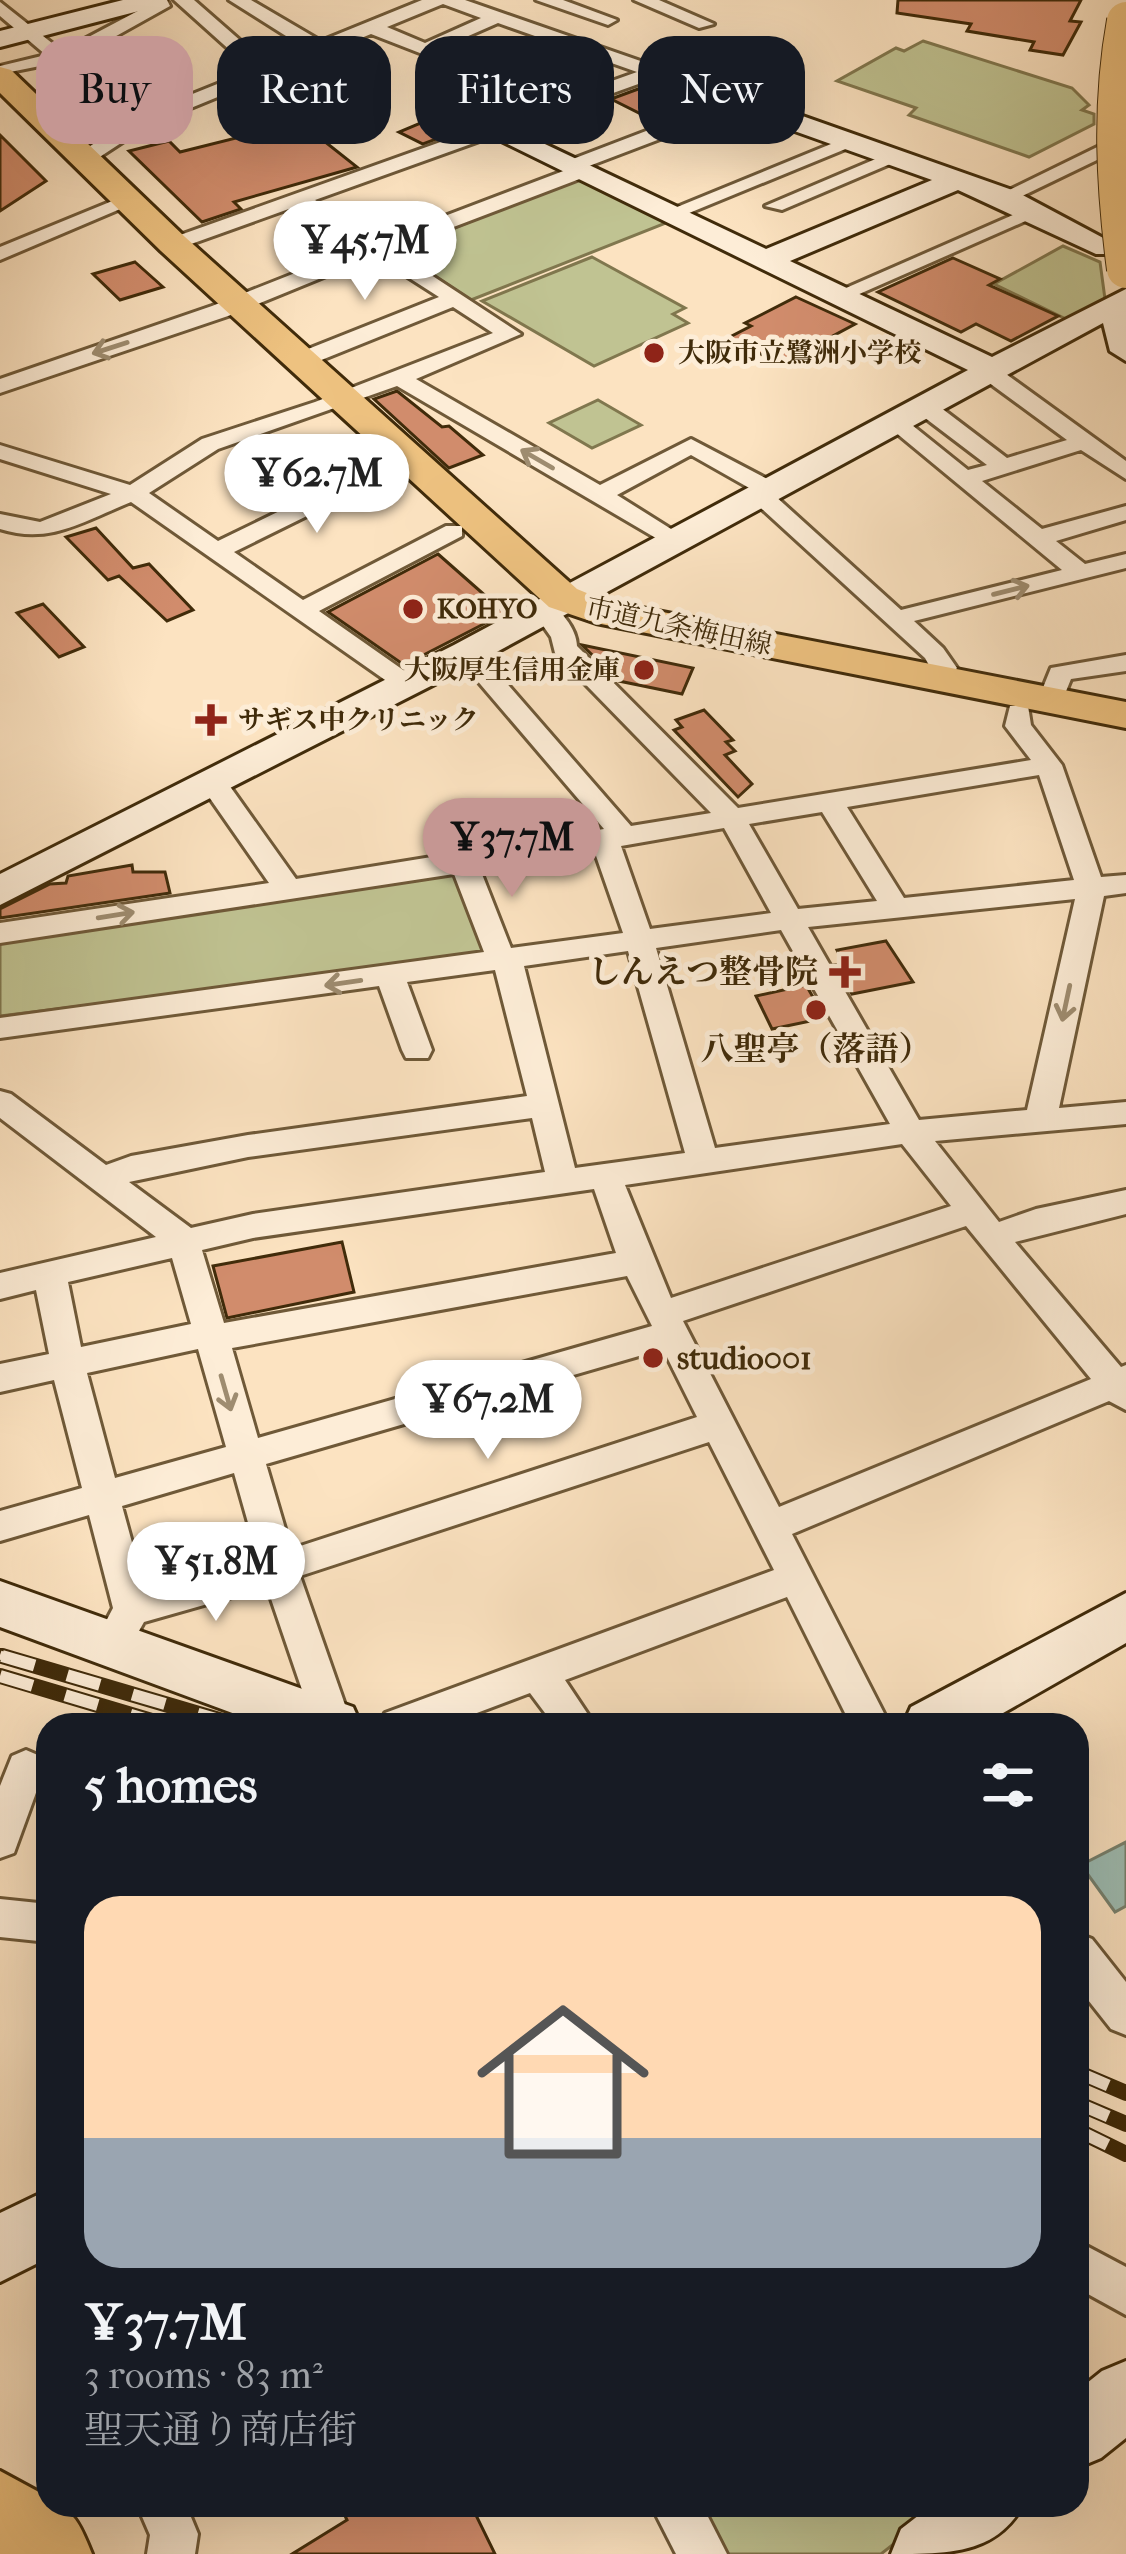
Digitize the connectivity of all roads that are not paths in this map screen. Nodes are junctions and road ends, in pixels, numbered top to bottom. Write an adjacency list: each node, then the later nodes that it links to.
1 (152, 0): 14 (street); 15 (street)
2 (183, 0): 16 (street)
3 (238, 0): 17 (street)
4 (437, 0): 13 (street)
5 (448, 0): 9 (street)
6 (545, 0): 10 (street)
7 (643, 0): 12 (street)
8 (0, 7): 14 (street)
9 (497, 17): 13 (street); 21 (street)
10 (608, 20)
11 (1126, 21): 44 (highway, bridge)
12 (705, 24)
13 (371, 27): 18 (street)
14 (30, 32): 19 (street); 20 (street)
15 (102, 36)
16 (224, 36)
17 (299, 36)
18 (349, 36)
19 (36, 37)
20 (0, 39)
21 (638, 64)
22 (36, 67): 23 (street)
23 (2, 82): 32 (main road, 市道九条梅田線); 37 (main road, 市道九条梅田線)
24 (217, 89): 32 (street)
25 (805, 124): 27 (street)
26 (1126, 139): 35 (street)
27 (855, 141): 31 (street); 40 (street)
28 (638, 143): 33 (street)
29 (458, 144): 36 (street)
30 (524, 144): 33 (street)
31 (899, 156): 34 (street); 38 (street)
32 (85, 158): 37 (main road, 市道九条梅田線)
33 (577, 168): 40 (street); 42 (street)
34 (960, 179): 35 (street); 45 (street)
35 (1006, 197): 39 (street)
36 (301, 200): 41 (street); 42 (street)
37 (120, 204): 41 (main road, 市道九条梅田線); 43 (street); 49 (main road, 市道九条梅田線)
38 (775, 206)
39 (1036, 212): 44 (street); 46 (street)
40 (670, 214): 45 (street)
41 (173, 244): 49 (main road, 市道九条梅田線)
42 (374, 249): 47 (street); 49 (street)
43 (0, 254)
44 (1120, 258)
45 (766, 260): 46 (street)
46 (841, 295): 52 (street)
47 (451, 300): 51 (street); 53 (street)
48 (1120, 302): 50 (street); 52 (street)
49 (229, 306): 51 (main road, 市道九条梅田線); 54 (street, one-way to 54); 55 (main road, 市道九条梅田線)
50 (1126, 351)
51 (302, 360): 55 (main road, 市道九条梅田線)
52 (992, 370): 56 (street); 57 (street)
53 (397, 377): 55 (street); 65 (street, one-way to 53)
54 (0, 386)
55 (332, 402): 59 (main road, 市道九条梅田線); 64 (street); 74 (main road, 市道九条梅田線)
56 (909, 414): 60 (street); 62 (street); 63 (street)
57 (1084, 442): 60 (street); 61 (street)
58 (0, 452): 64 (street)
59 (388, 467): 68 (main road, 市道九条梅田線); 71 (street)
60 (1004, 467): 62 (street)
61 (1126, 472)
62 (965, 479): 69 (street)
63 (764, 492): 65 (street); 70 (street); 76 (street)
64 (133, 493): 67 (street); 71 (street)
65 (599, 495): 70 (street)
66 (1126, 513): 69 (street)
67 (0, 521)
68 (454, 531): 74 (main road, 市道九条梅田線); 75 (street)
69 (1038, 538): 73 (street)
70 (674, 539): 74 (street)
71 (219, 550): 75 (street)
72 (1126, 561): 73 (street)
73 (1081, 573): 76 (street, one-way to 73)
74 (554, 604): 77 (street); 79 (main road, 市道九条梅田線); 81 (main road, 市道九条梅田線); 87 (street)
75 (298, 612): 80 (street)
76 (898, 618): 79 (street)
77 (467, 653): 80 (street); 88 (street)
78 (1126, 663): 81 (street)
79 (933, 679): 81 (main road, 市道九条梅田線)
80 (407, 684): 85 (street)
81 (1035, 706): 82 (main road, 市道九条梅田線); 83 (main road, 市道九条梅田線); 84 (street)
82 (1126, 716)
83 (1126, 732)
84 (1049, 765): 86 (street); 92 (street)
85 (214, 784): 91 (street); 93 (street)
86 (829, 800): 87 (street); 94 (street)
87 (731, 817): 88 (street); 95 (street)
88 (614, 836): 89 (street); 97 (street)
89 (464, 863): 91 (street); 98 (street)
90 (1126, 884): 92 (street)
91 (288, 889): 96 (street, one-way to 91)
92 (1091, 889): 94 (street); 105 (street, one-way to 105)
93 (0, 892)
94 (895, 907): 95 (street)
95 (787, 920): 97 (street); 106 (street)
96 (0, 934)
97 (640, 941): 98 (street); 107 (street)
98 (501, 959): 99 (street); 103 (street)
99 (390, 976): 100 (street, one-way to 100); 101 (street)
100 (0, 1028)
101 (417, 1050)
102 (0, 1102): 109 (street)
103 (543, 1105): 109 (street); 110 (street)
104 (1126, 1113): 105 (street)
105 (1041, 1118): 106 (street)
106 (910, 1132): 107 (street); 112 (street)
107 (704, 1162): 108 (street)
108 (606, 1177): 110 (street); 115 (street)
109 (103, 1180): 114 (street)
110 (563, 1183): 114 (street)
111 (1126, 1202): 113 (street)
112 (970, 1212): 113 (street); 118 (street)
113 (993, 1238): 122 (street)
114 (183, 1240): 116 (street); 119 (street)
115 (636, 1262): 118 (street); 119 (street)
116 (50, 1276): 117 (street); 120 (street)
117 (3, 1282)
118 (668, 1323): 123 (street); 124 (street)
119 (210, 1336): 120 (street); 124 (street, one-way to 124)
120 (68, 1366): 121 (street); 125 (street)
121 (0, 1378)
122 (1122, 1386): 127 (street)
123 (720, 1424): 127 (street); 128 (street)
124 (244, 1456): 125 (street); 128 (street)
125 (103, 1498): 126 (street); 132 (street)
126 (0, 1526)
127 (770, 1527): 129 (street)
128 (279, 1568): 132 (street); 135 (street)
129 (796, 1578): 133 (street); 138 (street)
130 (0, 1604): 132 (street)
131 (1126, 1616): 139 (street)
132 (122, 1627): 134 (street)
133 (539, 1675): 136 (street); 137 (street)
134 (307, 1713)
135 (329, 1713)
136 (433, 1713)
137 (568, 1713)
138 (865, 1713)
139 (952, 1713)
140 (24, 1768): 141 (street)
141 (0, 1840)
142 (0, 1918): 143 (street)
143 (36, 1922)
144 (1089, 1968): 145 (street)
145 (1126, 2015)
146 (1089, 2270): 147 (street)
147 (1126, 2292)
148 (1126, 2395): 149 (street)
149 (1089, 2424)
150 (0, 2517): 154 (highway)
151 (166, 2517): 155 (street)
152 (682, 2517): 156 (street)
153 (973, 2517): 157 (street)
154 (46, 2554)
155 (170, 2554)
156 (703, 2554)
157 (926, 2554)

